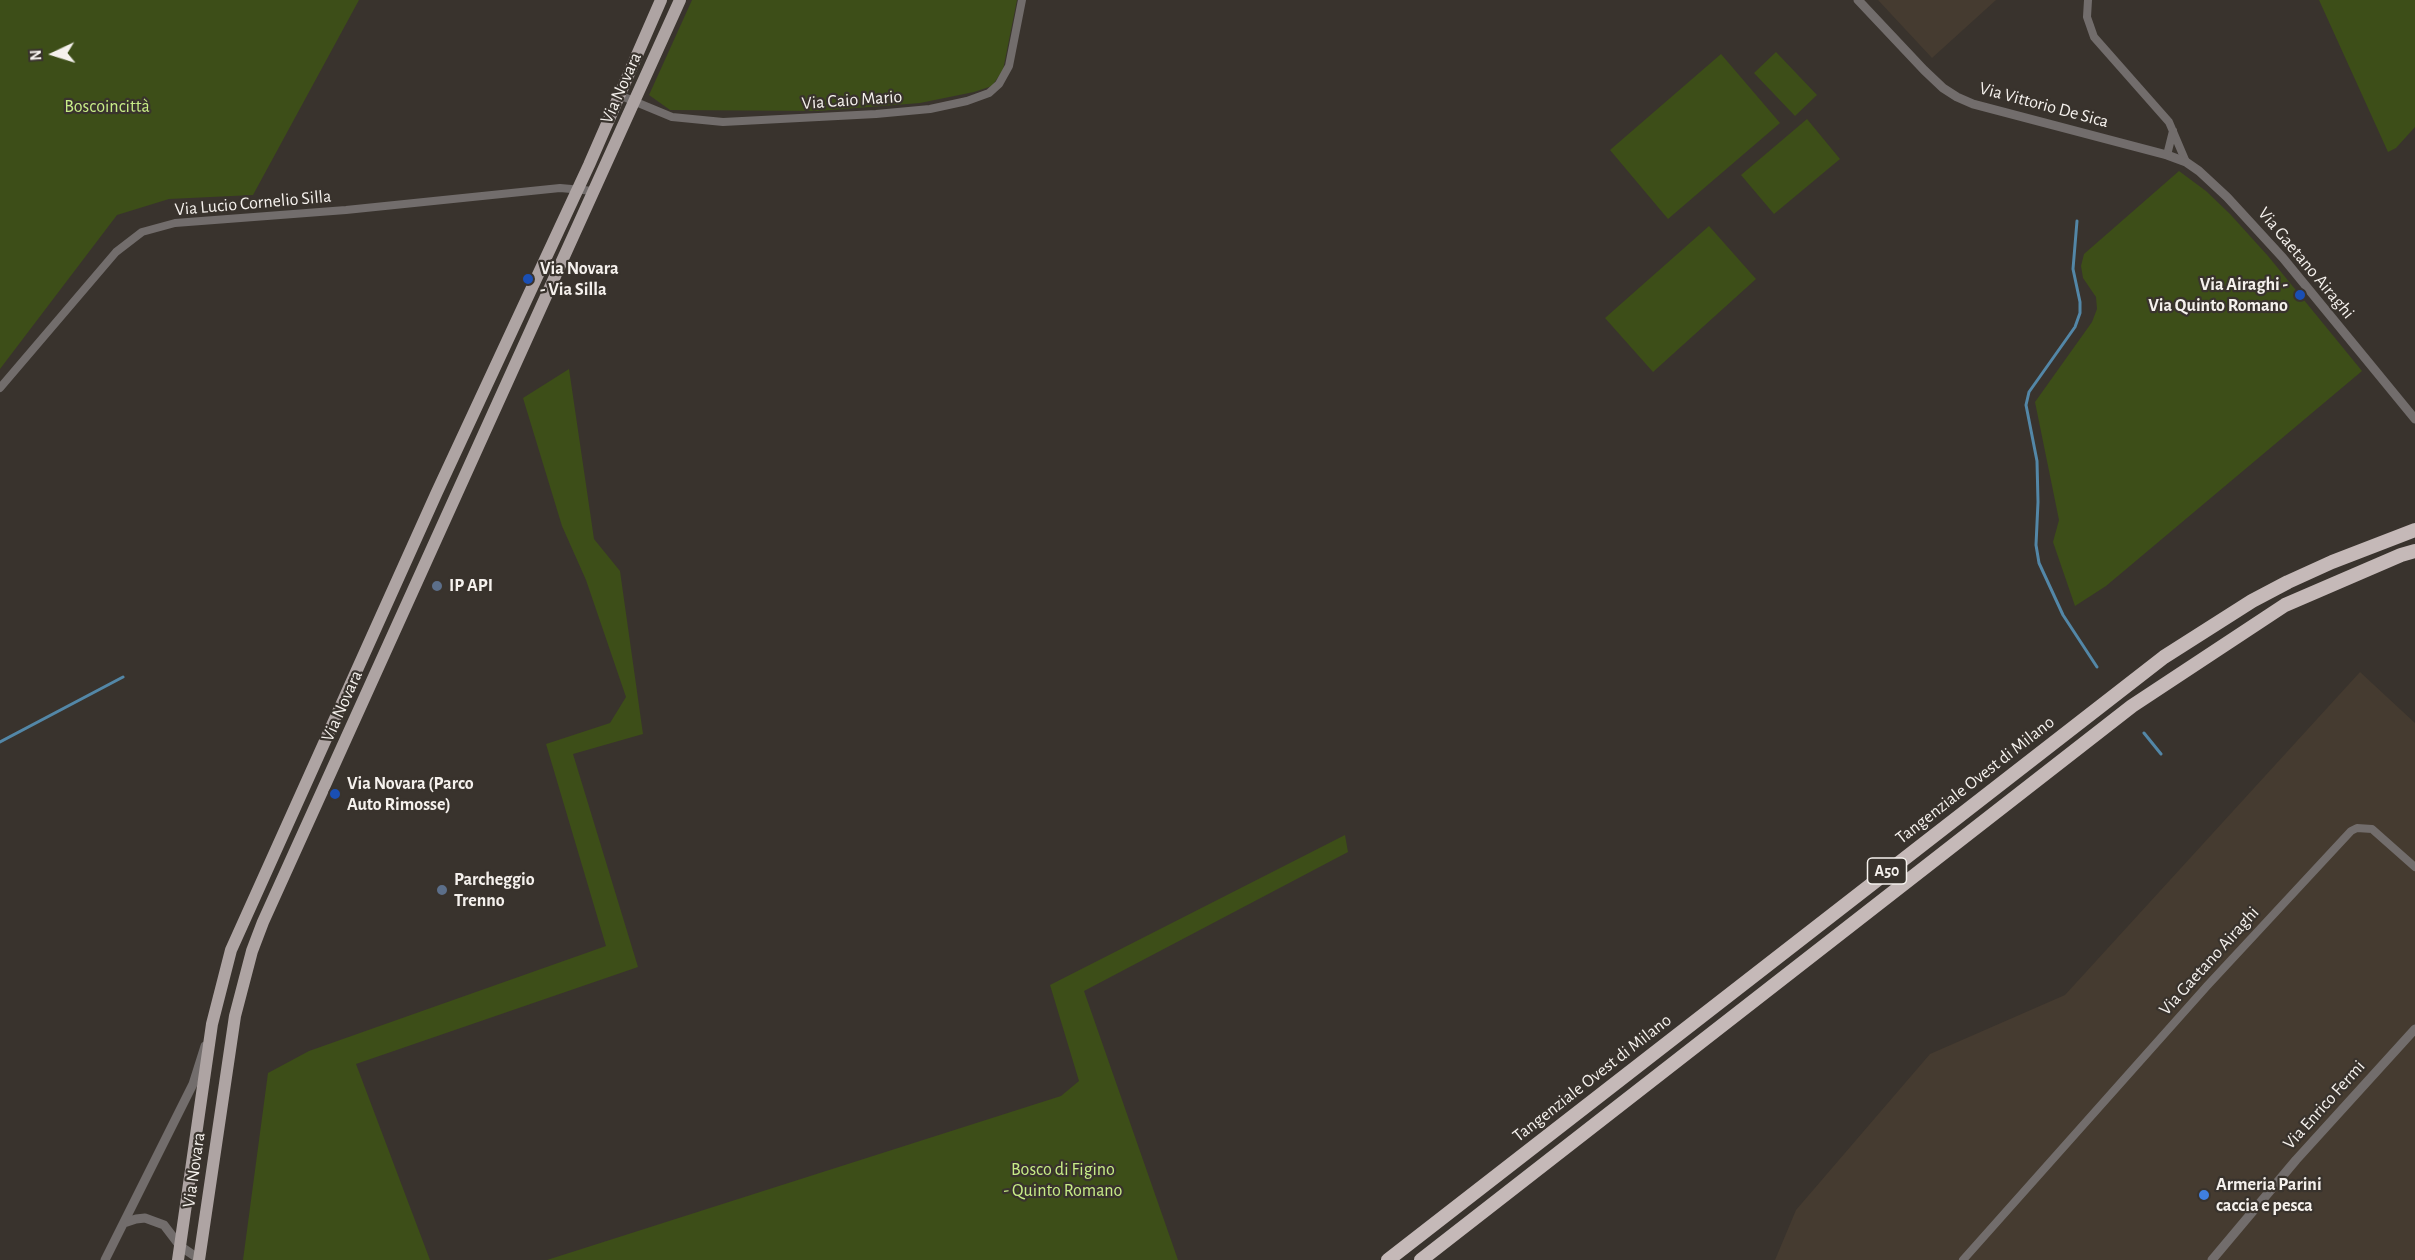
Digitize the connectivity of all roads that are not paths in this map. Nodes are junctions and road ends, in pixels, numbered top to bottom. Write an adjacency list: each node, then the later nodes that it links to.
1 (661, 0): 6 (main road, Via Novara)
2 (680, 0): 7 (main road, Via Novara)
3 (1022, 0): 7 (street, Via Caio Mario)
4 (1858, 0): 9 (street, Via Vittorio De Sica)
5 (2088, 0): 8 (street, Via Gaetano Airaghi)
6 (619, 95): 7 (street, Via Caio Mario); 11 (main road, Via Novara)
7 (635, 102): 12 (main road, Via Novara)
8 (2173, 131): 9 (street); 10 (street, Via Gaetano Airaghi)
9 (2167, 155): 10 (street, Via Vittorio De Sica)
10 (2186, 162): 14 (street, Via Gaetano Airaghi)
11 (577, 190): 12 (street); 13 (street, Via Lucio Cornelio Silla); 18 (main road, Via Novara)
12 (594, 191): 24 (main road, Via Novara)
13 (0, 388)
14 (2415, 419)
15 (2415, 530): 25 (highway, Tangenziale Ovest di Milano / A50)
16 (2415, 551): 26 (highway, A50)
17 (2415, 867): 27 (street, Via Gaetano Airaghi)
18 (212, 1024): 20 (street, Via Novara); 21 (main road, Via Novara)
19 (2415, 1029): 28 (street, Via Enrico Fermi)
20 (124, 1223): 21 (street, Via Novara); 22 (street, Via Novara)
21 (180, 1246): 23 (main road, Via Novara); 24 (street, Via Novara)
22 (105, 1259)
23 (178, 1260)
24 (199, 1260)
25 (1388, 1260)
26 (1421, 1260)
27 (1964, 1260)
28 (2212, 1260)

